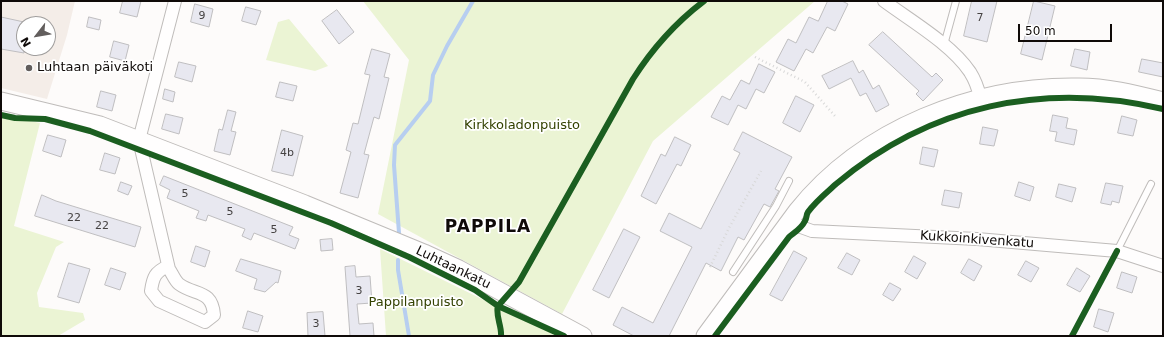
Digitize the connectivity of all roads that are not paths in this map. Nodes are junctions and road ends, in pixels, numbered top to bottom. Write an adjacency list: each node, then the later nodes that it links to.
1 (175, 1): 8 (street)
2 (884, 1): 4 (street)
3 (956, 1): 4 (lane)
4 (944, 46): 5 (street)
5 (980, 97): 6 (street); 11 (street)
6 (1163, 101)
7 (1, 102): 8 (street, Luhtaankatu)
8 (139, 140): 13 (street); 16 (street, Luhtaankatu)
9 (789, 181): 15 (lane)
10 (1151, 184): 12 (lane)
11 (791, 220): 12 (street, Kukkoinkivenkatu); 17 (street)
12 (1117, 251): 14 (street, Kukkoinkivenkatu)
13 (168, 266): 13 (street)
14 (1163, 266)
15 (733, 272)
16 (583, 336)
17 (705, 336)

